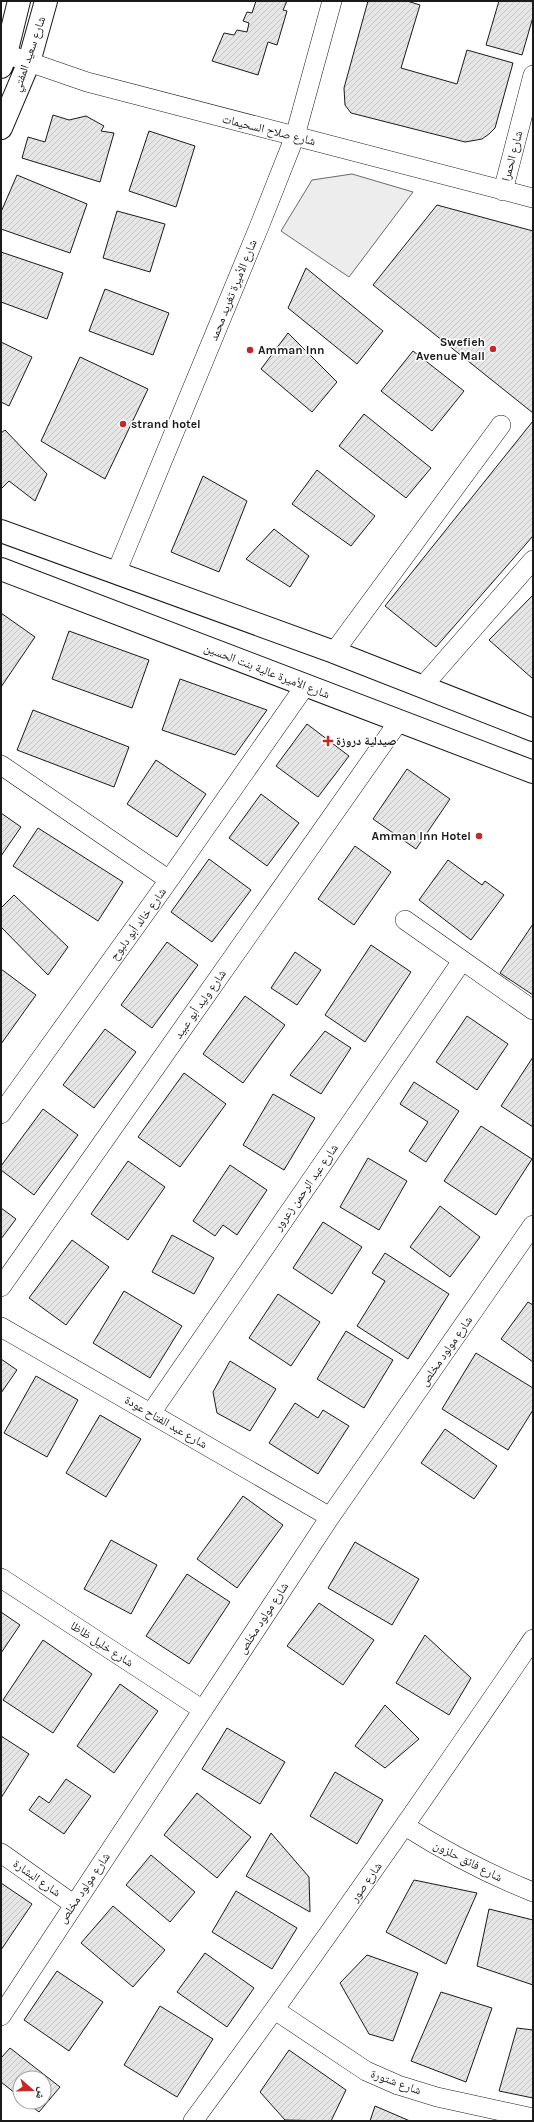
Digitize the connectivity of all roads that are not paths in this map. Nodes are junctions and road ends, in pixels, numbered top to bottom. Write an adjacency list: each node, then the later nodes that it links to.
1 (19, 1): 4 (main road, شارع سعيد المفتي)
2 (46, 1): 5 (main road, شارع سعيد المفتي)
3 (332, 1): 8 (street, شارع الأميرة تغريد محمد)
4 (4, 60): 5 (street, شارع صلاح السحيمات)
5 (29, 62): 7 (main road, شارع سعيد المفتي); 8 (street, شارع صلاح السحيمات)
6 (533, 75): 9 (street, شارع الحمرا)
7 (1, 128)
8 (294, 136): 9 (street, شارع صلاح السحيمات); 15 (street, شارع الأميرة تغريد محمد)
9 (503, 190): 10 (street, شارع صلاح السحيمات)
10 (533, 198)
11 (502, 425): 16 (street)
12 (1, 531): 15 (main road)
13 (533, 560): 18 (street)
14 (1, 569): 17 (main road, شارع الأميرة عالية بنت الحسين)
15 (116, 573): 16 (main road)
16 (334, 652): 18 (main road)
17 (305, 686): 19 (main road, شارع الأميرة عالية بنت الحسين); 23 (street)
18 (423, 686): 20 (main road)
19 (398, 721): 22 (main road, شارع الأميرة عالية بنت الحسين); 29 (street, شارع وليد أبو عبيد)
20 (533, 730)
21 (1, 765): 23 (street, شارع خالد أبو دلبوح)
22 (533, 772)
23 (169, 880): 27 (street, شارع خالد أبو دلبوح)
24 (405, 920): 25 (street)
25 (462, 961): 26 (street); 31 (street, شارع عبد الرحمن زعرور)
26 (533, 1010)
27 (1, 1114)
28 (533, 1225): 32 (street, شارع مولود مخلص)
29 (1, 1287)
30 (1, 1327): 31 (street, شارع عبد الفتاح عودة)
31 (151, 1413): 32 (street, شارع عبد الفتاح عودة)
32 (330, 1517): 35 (street, شارع مولود مخلص)
33 (1, 1578): 35 (street, شارع خليل ظاظا)
34 (531, 1646): 36 (street, شارع صور)
35 (202, 1710): 39 (street, شارع مولود مخلص)
36 (405, 1826): 38 (street, شارع فائق حلزون); 40 (street, شارع صور)
37 (1, 1853): 39 (street, شارع البشارة)
38 (533, 1892)
39 (73, 1904): 41 (street, شارع مولود مخلص)
40 (275, 2010): 42 (street, شارع شتورة); 43 (street, شارع صور)
41 (1, 2016)
42 (533, 2118)
43 (193, 2121)

